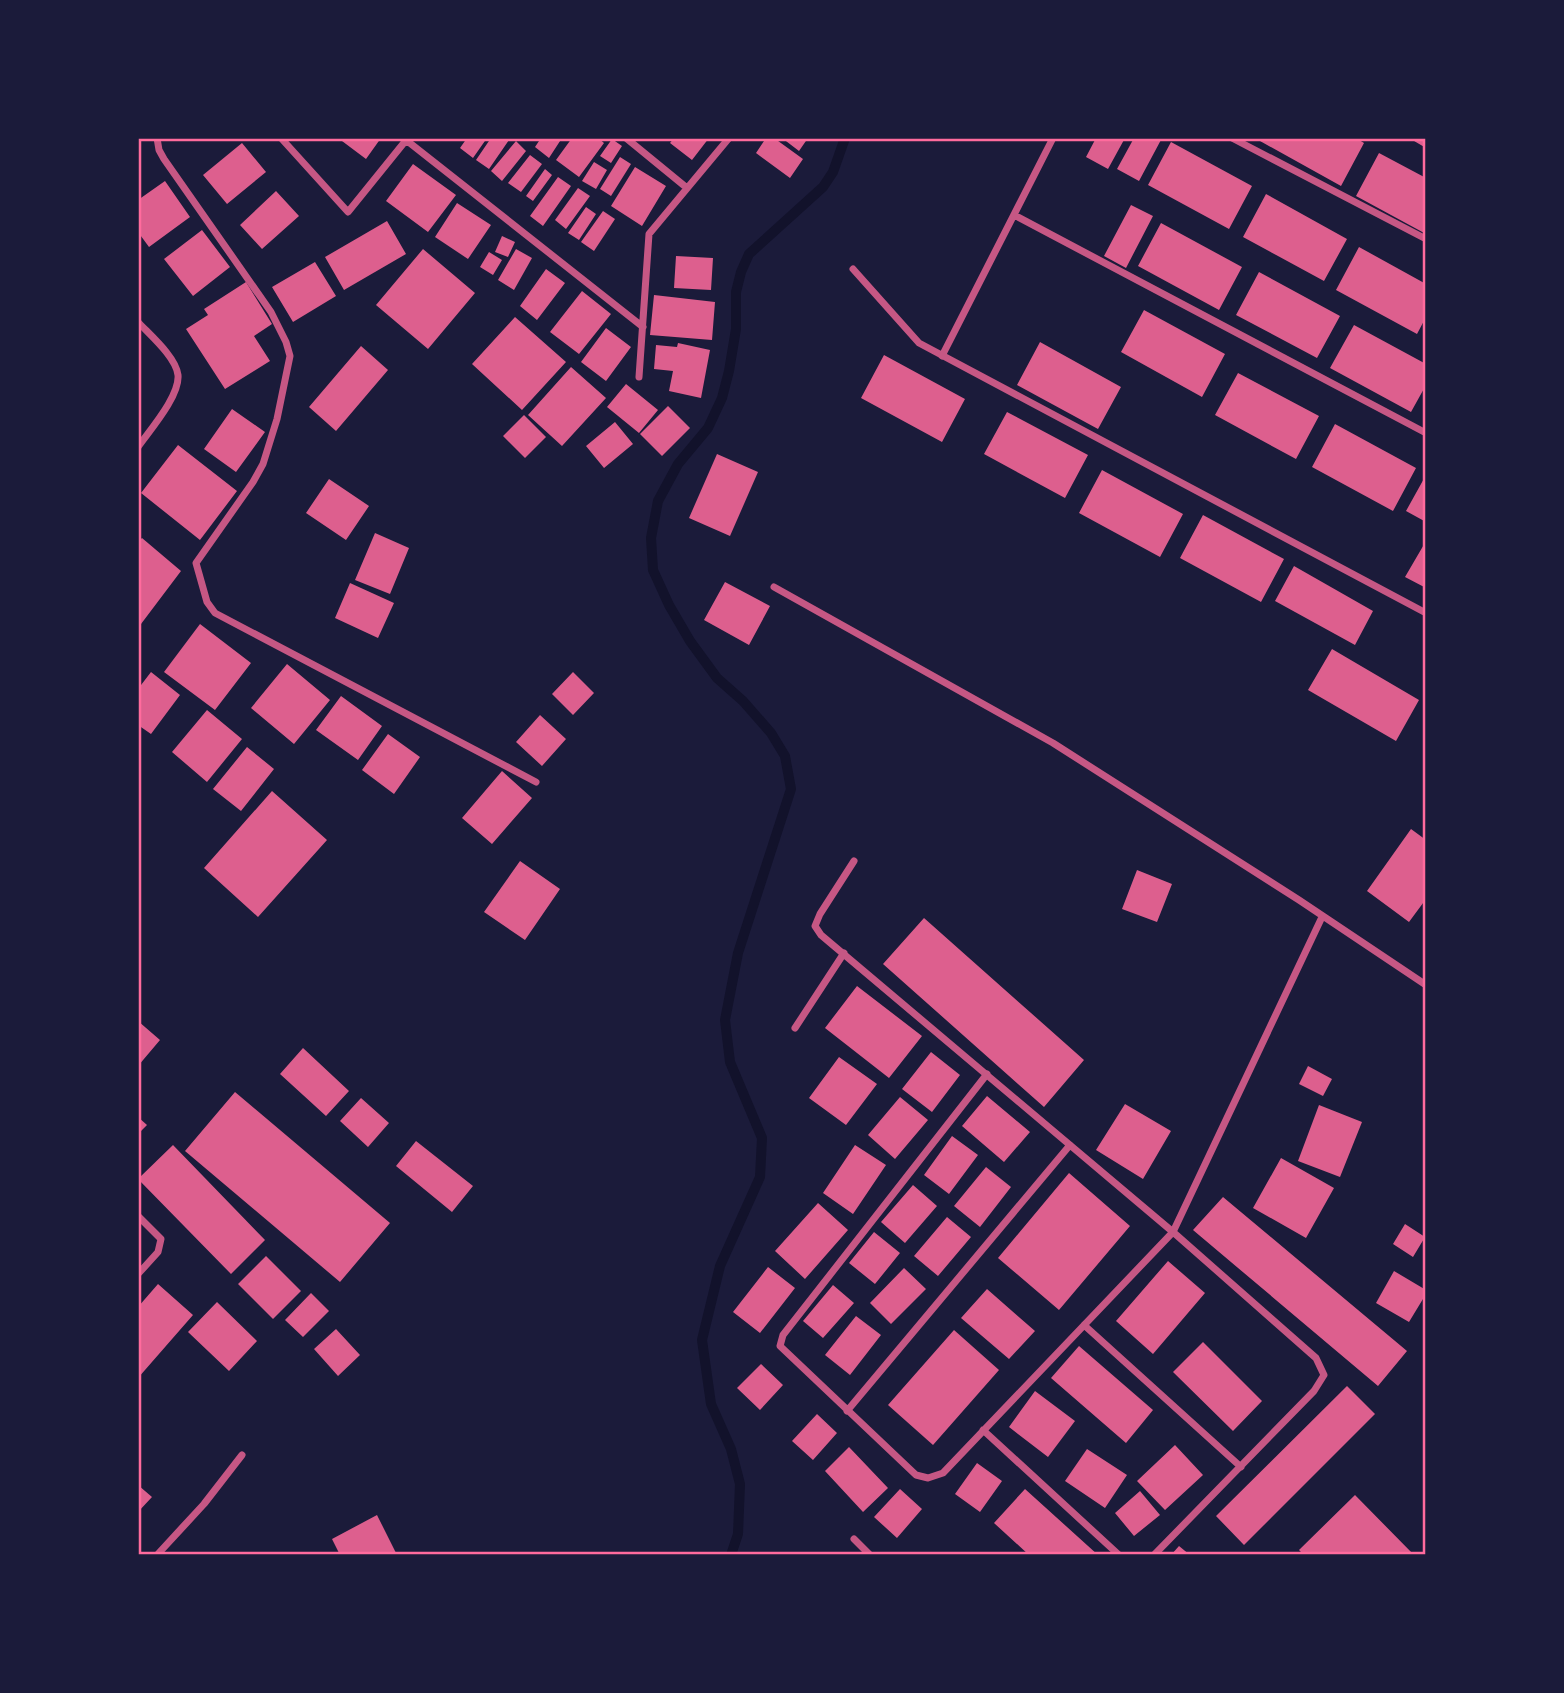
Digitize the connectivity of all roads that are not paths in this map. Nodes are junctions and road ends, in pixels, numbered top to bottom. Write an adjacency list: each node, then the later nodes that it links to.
1 (157, 138): 20 (street)
2 (281, 138): 7 (street)
3 (625, 138): 8 (street)
4 (729, 138): 8 (street)
5 (1053, 138): 9 (street)
6 (1233, 138): 10 (street)
7 (407, 139): 13 (street)
8 (687, 188): 13 (street)
9 (1014, 215): 14 (street); 16 (street)
10 (1426, 239)
11 (853, 269): 14 (street)
12 (138, 322): 17 (street)
13 (643, 327): 15 (street)
14 (942, 356): 19 (street)
15 (639, 376)
16 (1426, 433)
17 (138, 447)
18 (774, 587): 22 (street)
19 (1426, 613)
20 (536, 782)
21 (854, 861): 23 (street)
22 (1322, 918): 24 (street); 29 (street)
23 (844, 953): 25 (street); 26 (street)
24 (1426, 985)
25 (795, 1028)
26 (987, 1074): 27 (street); 32 (street)
27 (1070, 1145): 29 (street); 32 (street)
28 (138, 1216): 30 (street)
29 (1173, 1232): 31 (street); 35 (street)
30 (138, 1274)
31 (1084, 1325): 33 (street); 35 (street)
32 (847, 1411): 33 (street)
33 (983, 1430): 39 (street)
34 (242, 1455): 37 (street)
35 (1241, 1467): 40 (street)
36 (854, 1539): 38 (street)
37 (158, 1555)
38 (870, 1555)
39 (1119, 1555)
40 (1154, 1555)

